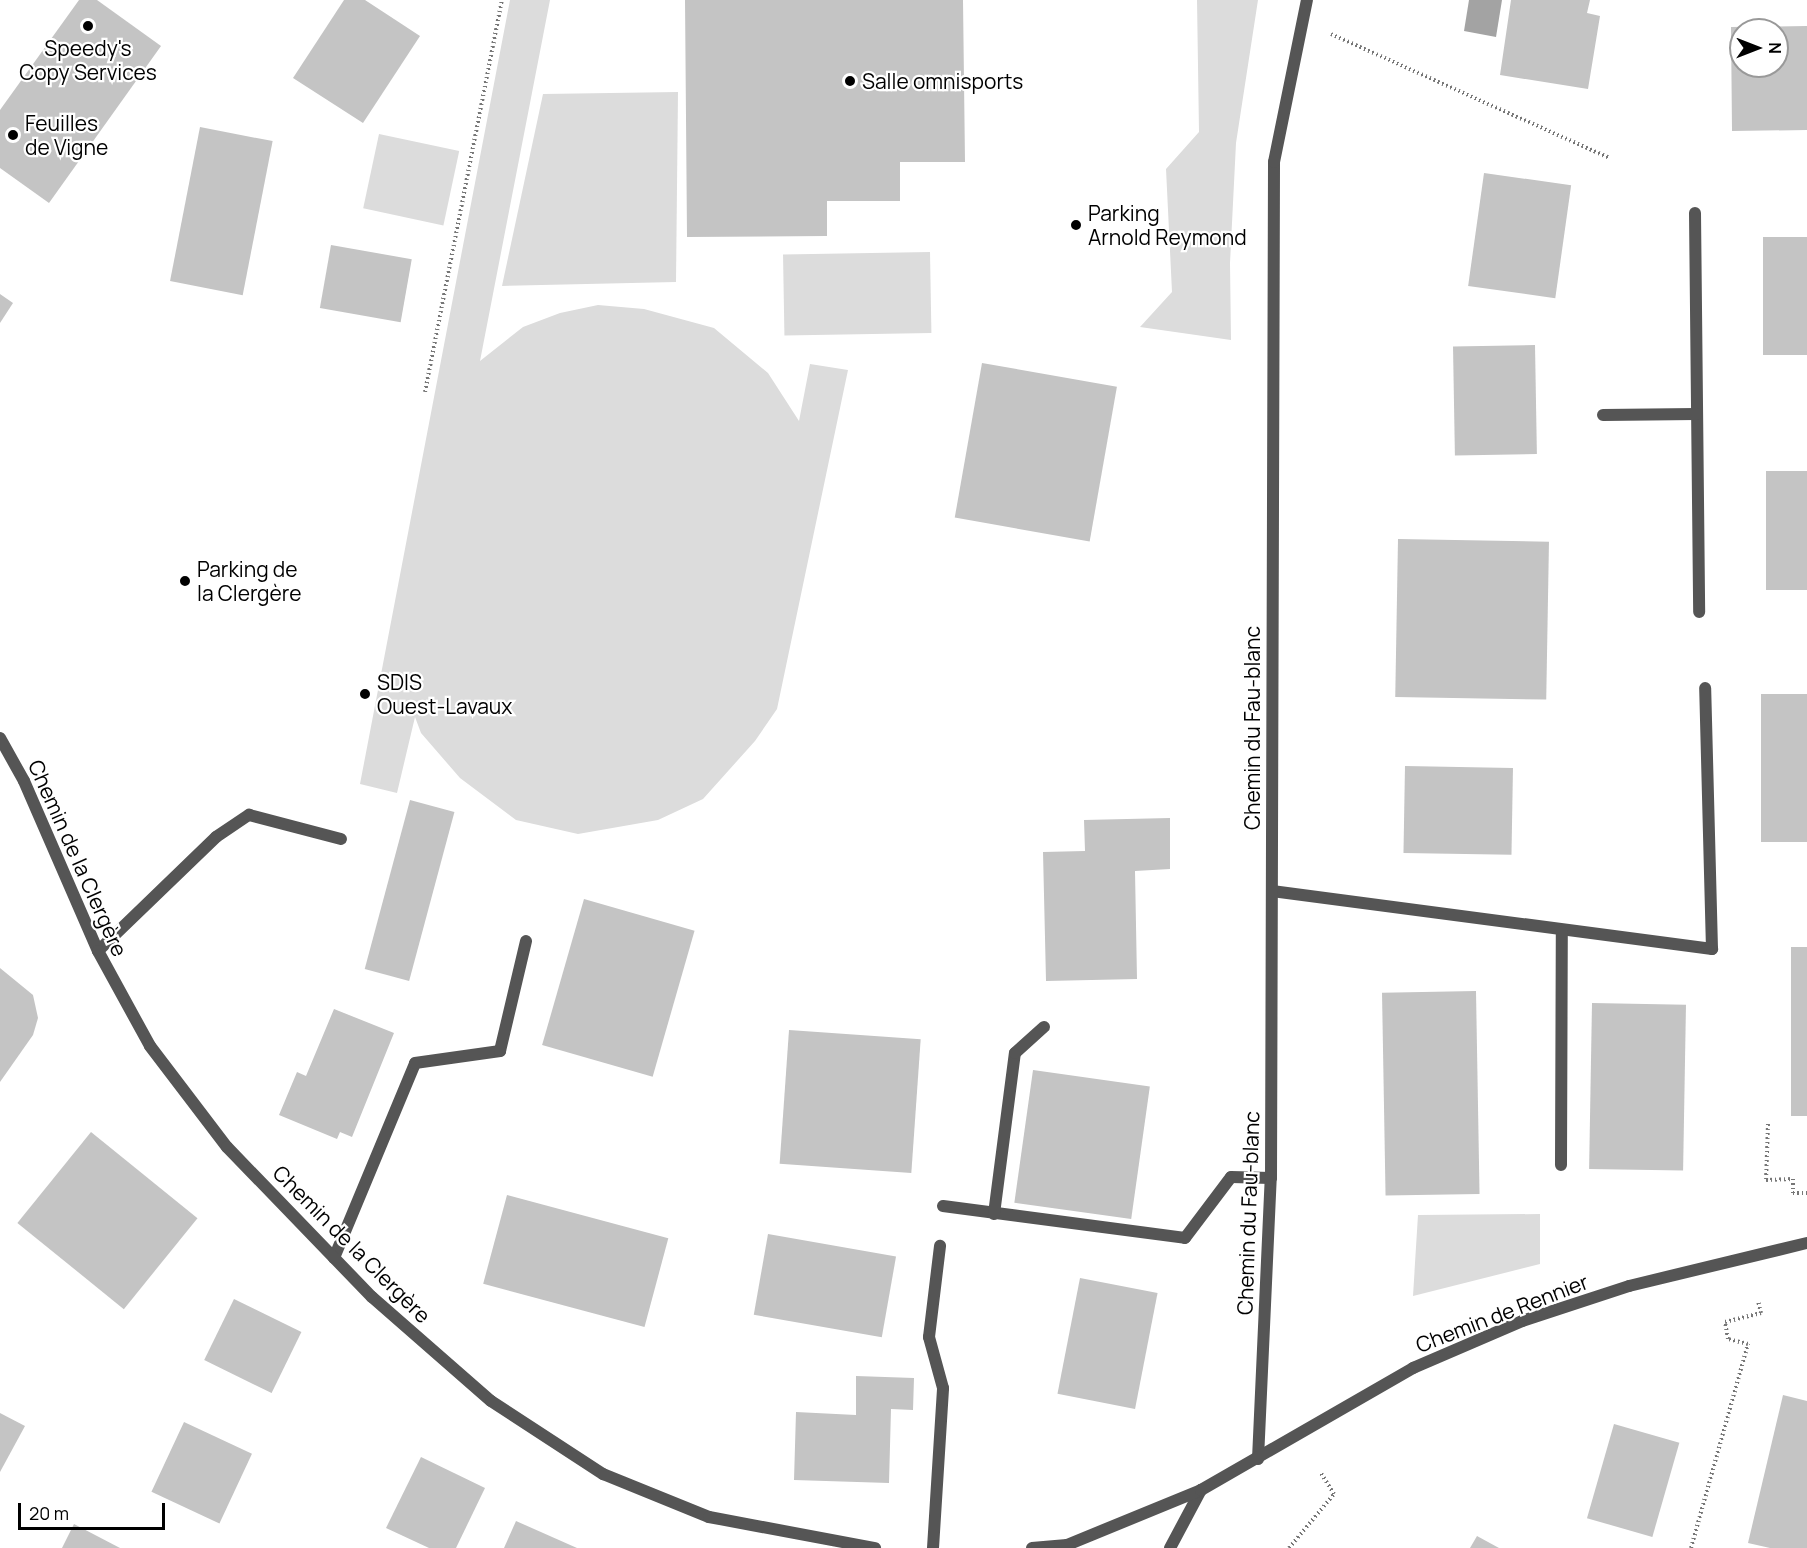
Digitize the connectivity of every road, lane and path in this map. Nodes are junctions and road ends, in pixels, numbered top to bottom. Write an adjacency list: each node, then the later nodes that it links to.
1 (502, 0): 6 (path)
2 (1307, 0): 13 (street, Chemin du Fau-blanc)
3 (1346, 40): 4 (path)
4 (1609, 158)
5 (1695, 213): 7 (street)
6 (425, 392)
7 (1696, 414): 8 (street); 9 (street)
8 (1603, 415)
9 (1699, 612)
10 (1705, 688): 14 (street)
11 (0, 738): 16 (street, Chemin de la Clergère)
12 (341, 839): 16 (street)
13 (1272, 891): 14 (street); 20 (street, Chemin du Fau-blanc)
14 (1562, 932): 19 (street)
15 (526, 941): 26 (street)
16 (98, 951): 26 (street, Chemin de la Clergère)
17 (1044, 1027): 23 (street)
18 (1768, 1124): 21 (path)
19 (1562, 1165)
20 (1271, 1178): 23 (street); 28 (street, Chemin du Fau-blanc)
21 (1807, 1193)
22 (944, 1206): 23 (street)
23 (994, 1214)
24 (1807, 1243): 28 (street, Chemin de Rennier)
25 (940, 1246): 32 (street)
26 (334, 1258): 31 (street, Chemin de la Clergère)
27 (1758, 1301): 36 (path)
28 (1258, 1459): 30 (street, Chemin de Rennier)
29 (1321, 1473): 35 (path)
30 (1201, 1490): 33 (street); 34 (street)
31 (875, 1548)
32 (933, 1548)
33 (1032, 1548)
34 (1170, 1548)
35 (1289, 1548)
36 (1691, 1548)

